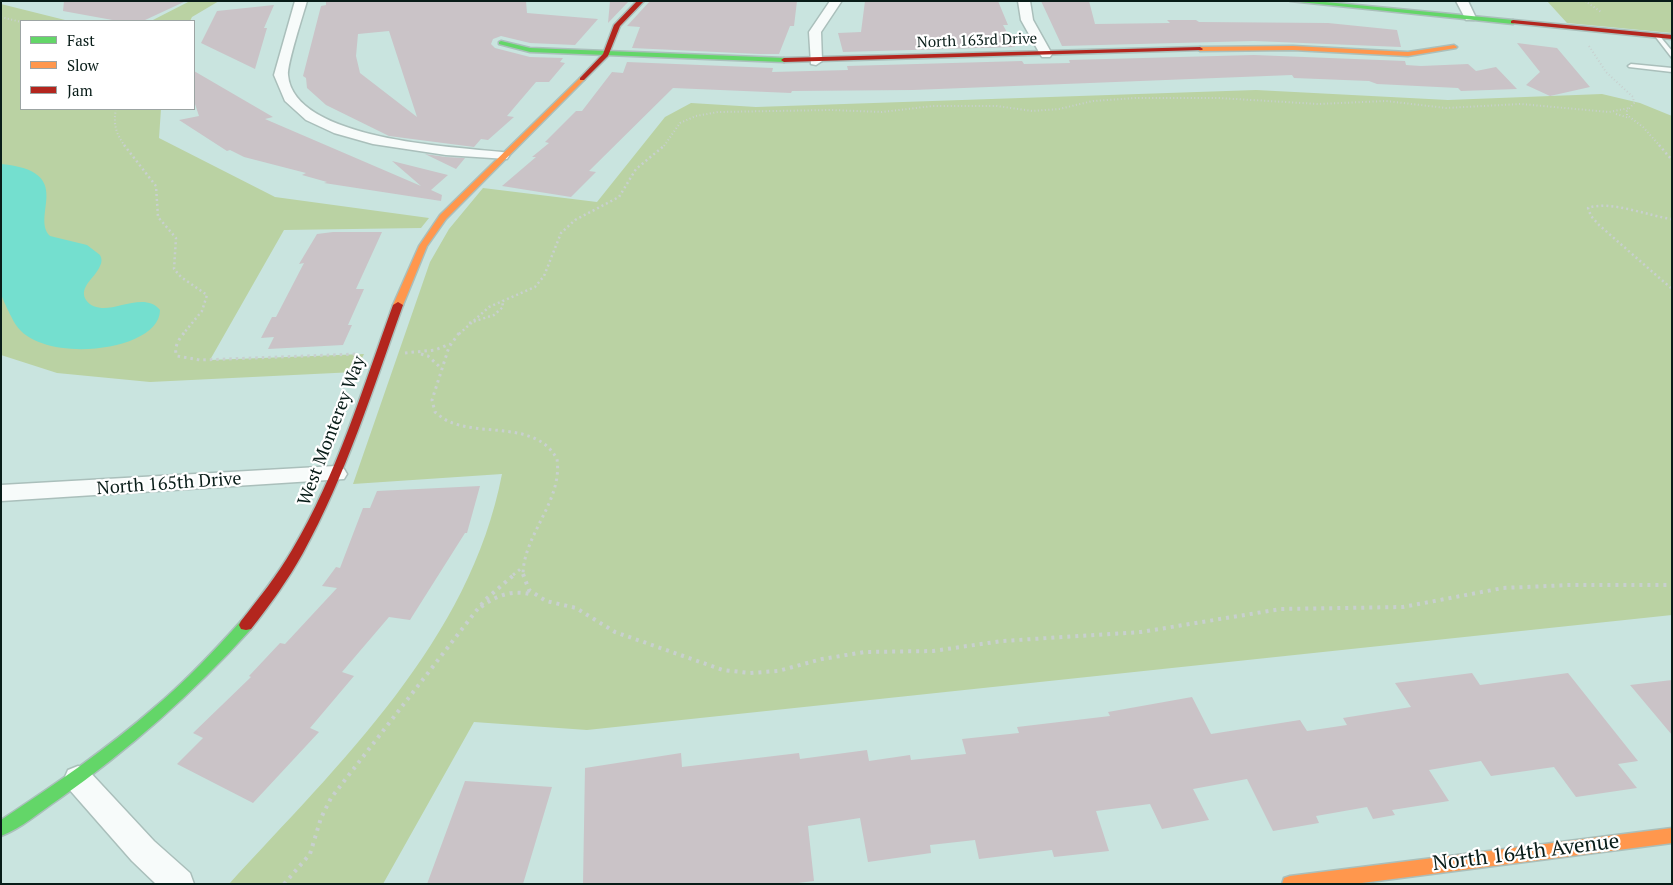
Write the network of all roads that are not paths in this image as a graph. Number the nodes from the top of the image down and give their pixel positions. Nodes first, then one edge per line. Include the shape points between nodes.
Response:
1 (301, 1) edge
2 (641, 1) edge
3 (1024, 1) edge
4 (1293, 1) edge
5 (1462, 1) edge
6 (835, 2) edge
7 (1470, 18) junction
8 (1658, 36) junction
9 (1672, 37) edge
10 (500, 43) dead end
11 (1454, 47) dead end
12 (1046, 54) junction
13 (606, 55) junction
14 (1672, 56) edge
15 (816, 61) junction
16 (1631, 66) dead end
17 (1672, 70) edge
18 (502, 156) junction
19 (336, 474) junction
20 (1, 493) edge
21 (78, 779) junction
22 (1, 829) edge
23 (1672, 835) edge
24 (179, 884) edge
25 (1290, 884) edge

1 - 18 street via 281,74 286,94 299,109 327,125 359,136
2 - 13 street, West Monterey Way via 616,24
3 - 12 street via 1027,20
4 - 7 street
5 - 7 street
6 - 15 street via 814,32
7 - 8 street
8 - 9 street
8 - 14 lane
10 - 13 street, North 163rd Drive via 530,50
11 - 12 street, North 163rd Drive via 1435,53 1400,56 1254,48
12 - 15 street, North 163rd Drive
13 - 15 street, North 163rd Drive
13 - 18 street, West Monterey Way
16 - 17 lane
18 - 19 street, West Monterey Way via 454,204 423,246
19 - 20 street, North 165th Drive
19 - 21 street, West Monterey Way via 311,532 274,592 248,624 182,693
21 - 22 street, West Monterey Way
21 - 24 street via 143,851
23 - 25 street, North 164th Avenue

